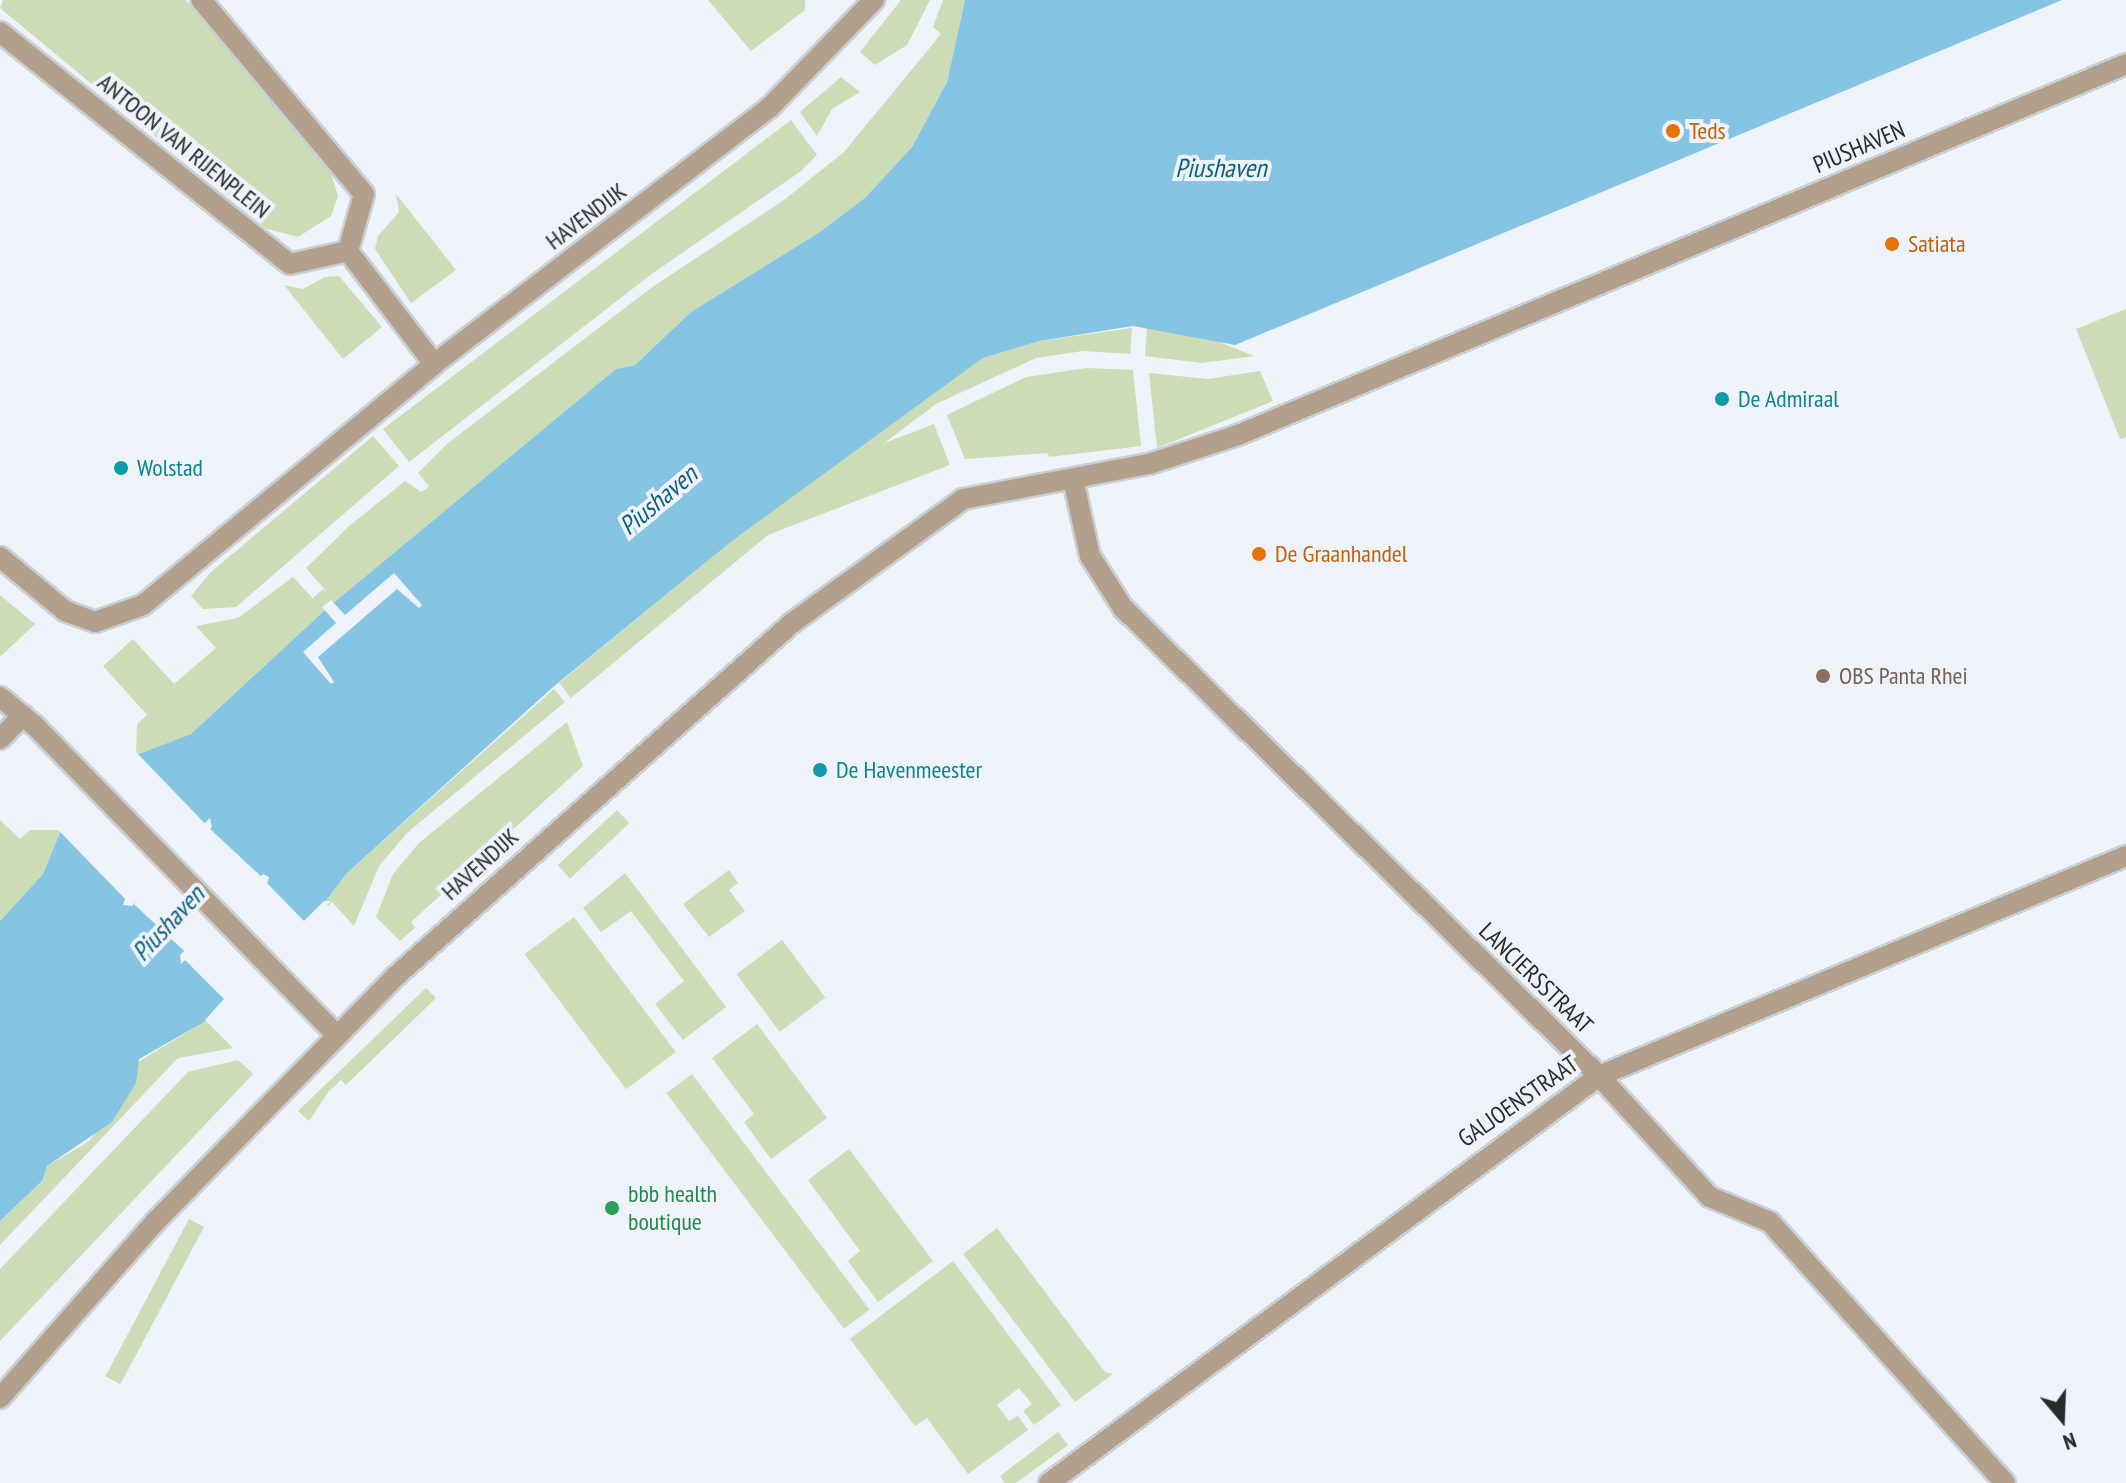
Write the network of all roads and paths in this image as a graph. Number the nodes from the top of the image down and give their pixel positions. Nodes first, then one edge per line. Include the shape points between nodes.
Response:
1 (201, 0) edge
2 (868, 3) edge
3 (0, 32) edge
4 (2126, 64) edge
5 (348, 251) junction
6 (434, 364) junction
7 (1073, 479) junction
8 (0, 557) edge
9 (0, 697) edge
10 (23, 715) junction
11 (0, 739) edge
12 (2126, 856) edge
13 (336, 1034) junction
14 (1599, 1076) junction
15 (0, 1398) edge
16 (1049, 1483) edge
17 (2005, 1483) edge

1 - 5 street via 364,194
2 - 6 street, HAVENDIJK via 769,108
3 - 5 street, ANTOON VAN RIJENPLEIN via 290,264
4 - 7 street, PIUSHAVEN via 1238,435 1149,464
5 - 6 street
6 - 8 street, HAVENDIJK via 143,605 95,622 65,611
7 - 13 street, HAVENDIJK via 963,499 792,623 532,851
7 - 14 street, LANCIERSSTRAAT via 1090,556 1123,608
9 - 10 street
10 - 11 street
10 - 13 street
12 - 14 street, GALJOENSTRAAT
13 - 15 street, HAVENDIJK via 156,1221
14 - 16 street, GALJOENSTRAAT
14 - 17 street, LANCIERSSTRAAT via 1710,1197 1770,1222

